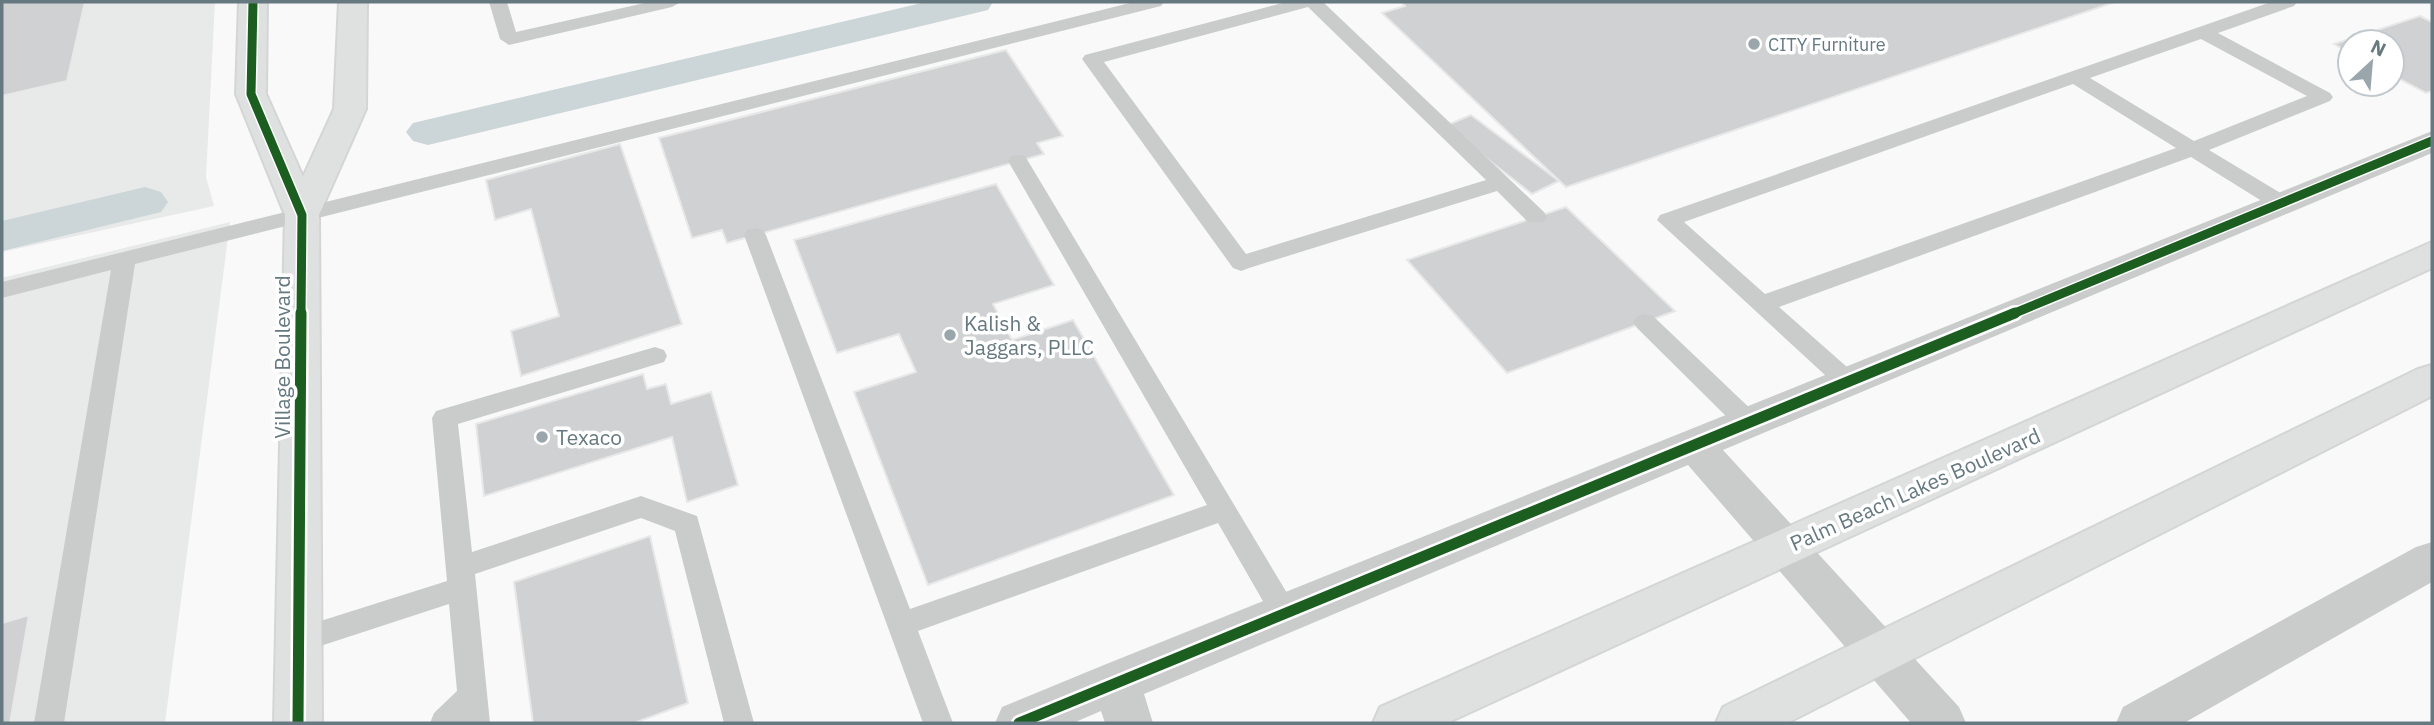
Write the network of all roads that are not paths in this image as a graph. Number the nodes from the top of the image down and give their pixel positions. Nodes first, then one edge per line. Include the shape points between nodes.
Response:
1 (253, 2) edge
2 (353, 2) edge
3 (498, 2) edge
4 (673, 2) edge
5 (1155, 2) edge
6 (1306, 2) edge
7 (1312, 2) edge
8 (2288, 2) edge
9 (2202, 32) junction
10 (2075, 77) junction
11 (2432, 141) edge
12 (2193, 149) junction
13 (1018, 162) dead end
14 (1500, 183) junction
15 (2281, 203) junction
16 (302, 215) junction
17 (1536, 217) dead end
18 (755, 235) dead end
19 (2432, 254) edge
20 (124, 260) junction
21 (2, 290) edge
22 (1762, 304) junction
23 (1645, 322) dead end
24 (655, 356) dead end
25 (2432, 379) edge
26 (1847, 381) junction
27 (1748, 422) junction
28 (1694, 445) junction
29 (1224, 510) junction
30 (1786, 548) junction
31 (2432, 560) edge
32 (461, 578) junction
33 (1285, 613) junction
34 (900, 625) junction
35 (299, 640) junction
36 (1880, 653) junction
37 (1123, 703) edge
38 (473, 709) edge
39 (49, 723) edge
40 (298, 723) edge
41 (445, 723) edge
42 (739, 723) edge
43 (937, 723) edge
44 (1019, 723) edge
45 (1396, 723) edge
46 (1740, 723) edge
47 (1942, 723) edge
48 (2140, 723) edge

1 - 16 main road, Village Boulevard via 251,94
2 - 16 main road, Village Boulevard via 350,108
3 - 4 lane via 509,39
5 - 16 lane via 687,125
6 - 14 lane via 1091,59 1241,263
7 - 14 lane
8 - 9 lane
9 - 10 lane
9 - 12 lane via 2323,97
10 - 12 lane
10 - 22 lane via 1668,220
11 - 15 street
12 - 15 lane
12 - 22 lane
13 - 29 lane
14 - 17 lane
15 - 26 street
16 - 20 lane
16 - 35 main road, Village Boulevard
18 - 34 lane
19 - 30 main road, Palm Beach Lakes Boulevard
20 - 21 lane
20 - 39 lane
22 - 26 lane
23 - 27 lane
24 - 32 lane via 445,418
25 - 36 main road
26 - 27 street
27 - 28 street
28 - 30 street
28 - 33 street
29 - 33 lane
29 - 34 lane
30 - 36 street
30 - 45 main road, Palm Beach Lakes Boulevard
31 - 48 street
32 - 35 lane
32 - 38 lane
32 - 42 lane via 640,507 687,524
33 - 37 street
34 - 43 lane
35 - 40 main road, Village Boulevard
36 - 46 main road
36 - 47 street
37 - 44 street
38 - 41 lane

